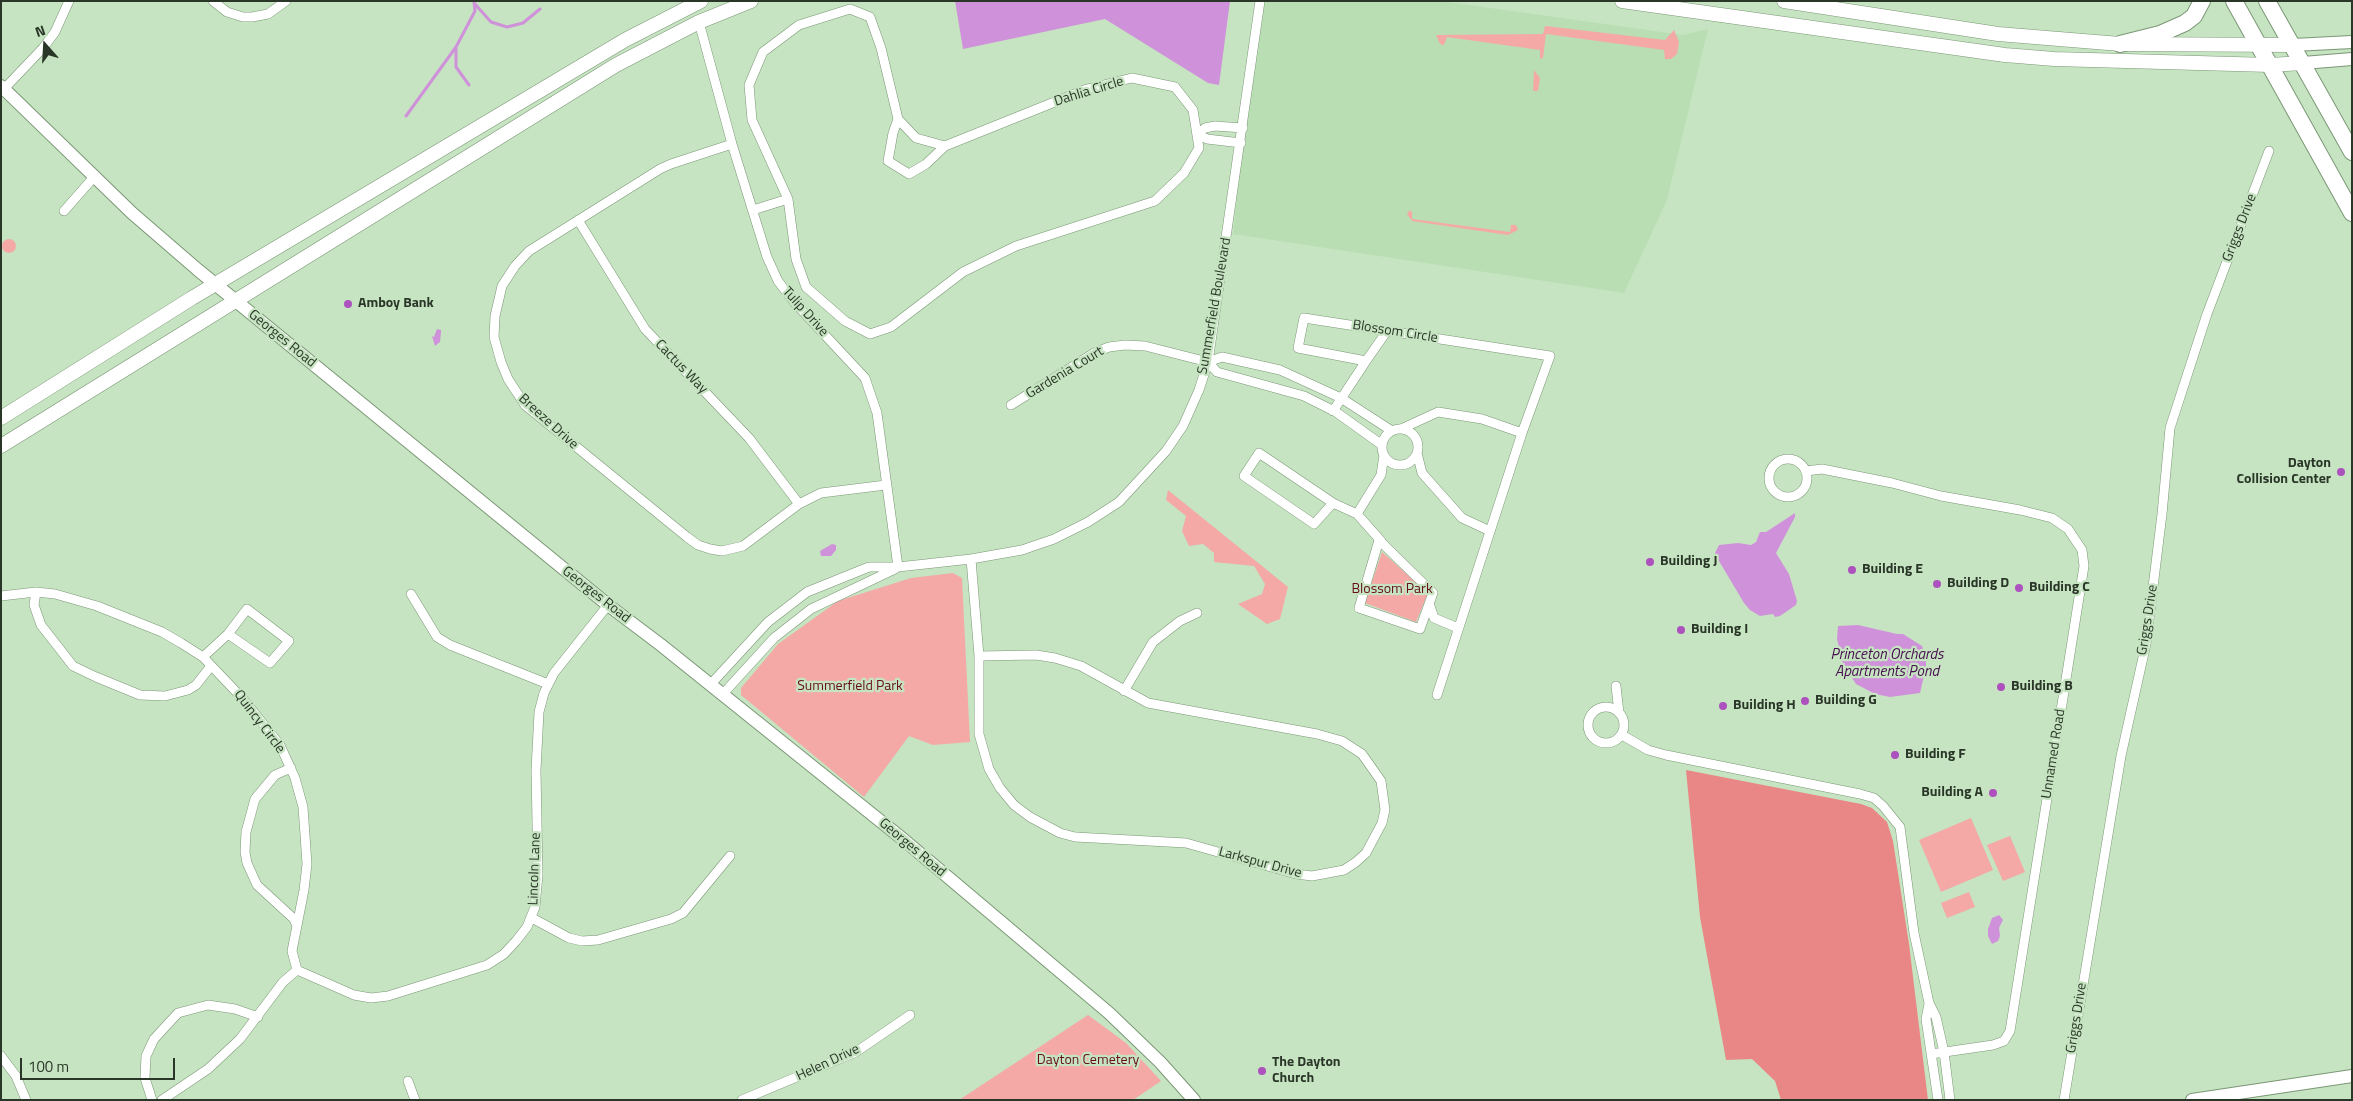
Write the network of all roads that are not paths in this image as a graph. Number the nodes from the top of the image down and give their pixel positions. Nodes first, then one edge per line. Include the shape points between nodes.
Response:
1 (69, 1) edge
2 (213, 1) edge
3 (286, 1) edge
4 (751, 1) edge
5 (1260, 1) edge
6 (1622, 1) edge
7 (1784, 1) edge
8 (2202, 1) edge
9 (2234, 1) edge
10 (2267, 1) edge
11 (699, 2) edge
12 (699, 22) junction
13 (2352, 42) edge
14 (2120, 44) junction
15 (2293, 45) junction
16 (2260, 46) junction
17 (2352, 59) edge
18 (2303, 63) junction
19 (2270, 65) junction
20 (3, 88) edge
21 (898, 119) junction
22 (1243, 128) junction
23 (1196, 134) junction
24 (1241, 143) junction
25 (732, 144) junction
26 (945, 146) junction
27 (2269, 151) dead end
28 (2352, 152) edge
29 (94, 177) junction
30 (788, 199) junction
31 (753, 210) junction
32 (64, 211) dead end
33 (2352, 213) edge
34 (578, 220) junction
35 (216, 284) junction
36 (237, 302) junction
37 (1387, 331) junction
38 (1366, 360) junction
39 (1208, 362) junction
40 (1341, 398) junction
41 (1011, 405) dead end
42 (1332, 410) junction
43 (1, 418) edge
44 (1421, 420) junction
45 (1397, 430) junction
46 (1522, 433) junction
47 (1416, 438) junction
48 (1382, 445) junction
49 (1, 446) edge
50 (1417, 453) junction
51 (1384, 455) junction
52 (1401, 465) junction
53 (1806, 471) junction
54 (1422, 473) junction
55 (1381, 475) junction
56 (886, 485) junction
57 (1334, 503) junction
58 (799, 504) junction
59 (1357, 514) junction
60 (1490, 531) junction
61 (1380, 542) junction
62 (971, 559) junction
63 (898, 567) junction
64 (36, 592) junction
65 (411, 594) dead end
66 (1, 596) edge
67 (608, 605) junction
68 (1430, 606) junction
69 (1197, 613) dead end
70 (1458, 628) junction
71 (228, 634) junction
72 (979, 656) junction
73 (203, 657) junction
74 (211, 666) junction
75 (548, 684) junction
76 (710, 685) junction
77 (1616, 686) dead end
78 (1124, 691) junction
79 (722, 695) junction
80 (1436, 695) dead end
81 (1619, 713) junction
82 (1622, 735) junction
83 (291, 768) junction
84 (730, 856) dead end
85 (532, 918) junction
86 (297, 927) junction
87 (297, 970) junction
88 (1929, 1003) junction
89 (910, 1015) dead end
90 (258, 1017) junction
91 (1944, 1052) junction
92 (1931, 1054) junction
93 (1, 1056) edge
94 (2352, 1076) edge
95 (408, 1081) dead end
96 (26, 1100) edge
97 (152, 1100) edge
98 (162, 1100) edge
99 (415, 1100) edge
100 (742, 1100) edge
101 (1194, 1100) edge
102 (1938, 1100) edge
103 (1950, 1100) edge
104 (2064, 1100) edge
105 (2192, 1100) edge

1 - 20 street via 56,32
2 - 3 street via 227,12 252,17 268,14
4 - 12 main road
5 - 22 street, Summerfield Boulevard
6 - 19 main road via 2005,55
7 - 14 main road via 1998,34
8 - 14 highway via 2194,16 2184,23 2160,34
9 - 16 highway
10 - 15 highway
11 - 35 main road via 625,40
12 - 25 street, Tulip Drive
12 - 36 main road via 616,65
13 - 15 street
14 - 16 main road
15 - 16 main road
15 - 18 highway
16 - 19 highway
17 - 18 street
18 - 19 main road
18 - 28 highway
19 - 33 highway
20 - 29 street, Georges Road
21 - 26 street, Dahlia Circle via 916,138
21 - 26 street via 888,161 909,174 926,164
21 - 30 street, Dahlia Circle via 870,17 850,9 799,25 764,52 749,86 752,120
22 - 23 street via 1216,126
22 - 24 street, Summerfield Boulevard
23 - 24 street via 1207,139
23 - 26 street, Dahlia Circle via 1193,110 1175,87 1132,78 1087,89
23 - 30 street, Dahlia Circle via 1199,148 1184,173 1155,200 1016,246 963,272 891,327 870,334 845,321 806,287 796,259
24 - 39 street, Summerfield Boulevard
25 - 31 street, Tulip Drive
25 - 34 street, Breeze Drive via 671,164
27 - 104 street, Griggs Drive via 2207,314 2170,428 2146,644 2121,756
29 - 32 street
29 - 35 street, Georges Road
30 - 31 street
31 - 56 street, Tulip Drive via 767,257 778,280 795,303 865,378 877,413
34 - 58 street, Cactus Way via 645,329 749,438
34 - 58 street, Breeze Drive via 529,250 502,286 494,336 500,362 515,393 525,405 698,545 722,550 743,546
35 - 36 street, Georges Road
35 - 43 main road
36 - 49 main road
36 - 67 street, Georges Road
37 - 38 street
37 - 38 street, Blossom Circle via 1304,318 1298,348
37 - 46 street, Blossom Circle via 1550,356
38 - 40 street
39 - 40 street via 1222,357 1280,370
39 - 41 street, Gardenia Court via 1144,346 1109,347
39 - 42 street via 1217,372 1304,396
39 - 62 street, Summerfield Boulevard via 1191,408 1166,452 1119,502 1054,539 1022,550
40 - 42 street
40 - 45 street
42 - 48 street
44 - 45 street
44 - 46 street via 1438,412 1482,418
44 - 47 street
45 - 47 street via 1408,431
45 - 48 street via 1384,439
46 - 60 street, Blossom Circle
47 - 50 street
48 - 51 street
50 - 52 street via 1413,460
50 - 54 street
51 - 52 street via 1390,462
51 - 55 street
52 - 54 street
52 - 55 street
53 - 53 street via 1798,461 1786,458 1774,464 1769,482 1781,496 1793,496 1799,494 1806,484
53 - 91 street, Unnamed Road via 1822,469 2052,518 2068,529 2082,550 2084,566 2010,1032 2004,1041 1993,1045
54 - 60 street via 1462,518
55 - 59 street
56 - 58 street, Breeze Drive via 822,493
56 - 63 street, Tulip Drive
57 - 57 street via 1258,454 1244,476 1314,524
57 - 59 street
59 - 61 street
60 - 70 street, Blossom Circle
61 - 68 street via 1433,593
61 - 68 street via 1359,608 1420,629
62 - 63 street, Summerfield Boulevard
62 - 72 street, Larkspur Drive
63 - 76 street, Summerfield Boulevard via 869,567 806,592 768,622
63 - 79 street, Summerfield Boulevard via 811,609 774,638
64 - 66 street, Quincy Circle
64 - 73 street, Quincy Circle via 96,606 162,632
64 - 74 street via 34,605 41,625 73,666 96,677 140,695 165,696 196,685
65 - 75 street via 438,637 450,645
67 - 75 street, Lincoln Lane
67 - 76 street, Georges Road
68 - 70 street via 1434,618
69 - 78 street via 1180,621 1154,642
70 - 80 street, Blossom Circle
71 - 71 street via 270,663 289,641 247,609
71 - 73 street
72 - 78 street, Larkspur Drive via 1055,658 1081,666
72 - 78 street, Larkspur Drive via 979,734 989,769 1014,805 1044,826 1075,837 1186,843 1312,876 1344,870 1366,853 1376,838 1385,810 1381,781 1354,748 1317,734 1148,704
73 - 74 street, Quincy Circle
74 - 83 street, Quincy Circle via 264,724 280,745
75 - 85 street, Lincoln Lane via 539,712 536,770 538,875
76 - 79 street, Georges Road
77 - 81 street
79 - 101 street, Georges Road via 904,840 1109,1013
81 - 82 street via 1624,725
81 - 82 street via 1605,707 1596,710 1590,716 1588,730 1600,743 1612,743
82 - 88 street via 1648,750 1666,755 1860,794 1874,798 1884,806 1900,827 1914,933
83 - 86 street, Quincy Circle via 302,807 306,856
83 - 86 street via 274,775 255,799 246,832 245,852 257,885 294,919
84 - 85 street via 683,913 671,918 598,940 582,941 569,938
85 - 87 street, Lincoln Lane via 504,954 488,965 388,996 354,995
86 - 87 street, Quincy Circle via 292,952
87 - 90 street via 283,982
88 - 91 street via 1936,1017
88 - 92 street via 1926,1019
89 - 100 street, Helen Drive via 856,1052
90 - 97 street via 219,1006 178,1014 154,1039 146,1056 145,1078
90 - 98 street via 208,1069
91 - 92 street, Unnamed Road
91 - 103 street
92 - 102 street
93 - 96 street via 16,1076
94 - 105 street
95 - 99 street

